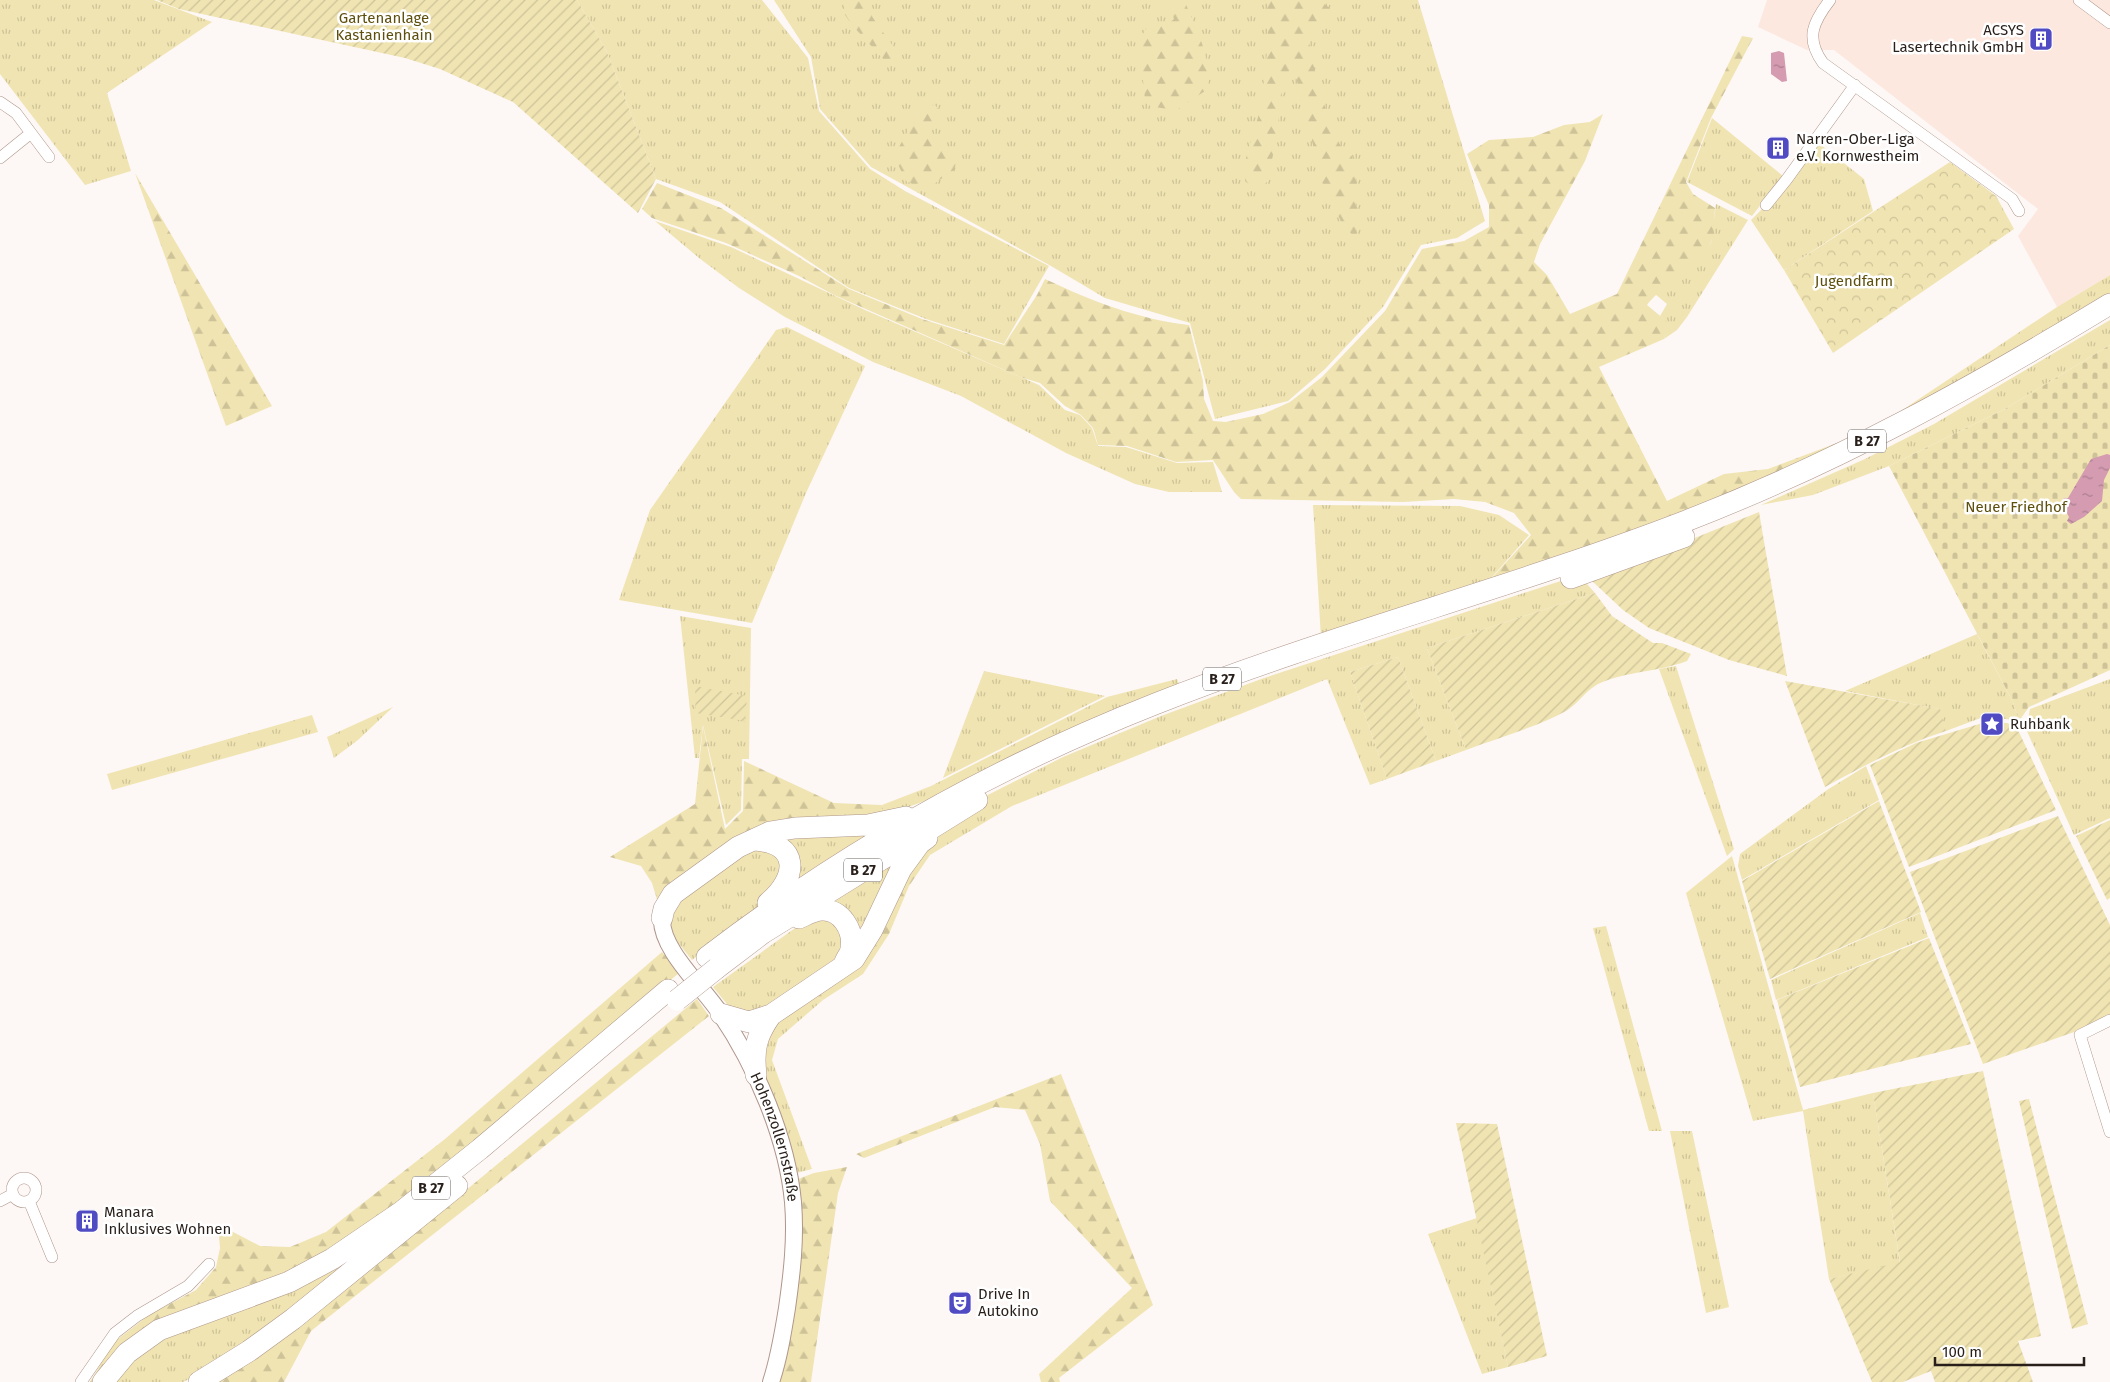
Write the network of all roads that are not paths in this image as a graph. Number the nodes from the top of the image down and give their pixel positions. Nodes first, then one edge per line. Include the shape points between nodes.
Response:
1 (1830, 0) edge
2 (2079, 0) edge
3 (2110, 23) edge
4 (1854, 85) junction
5 (0, 102) edge
6 (31, 133) junction
7 (49, 157) dead end
8 (0, 158) edge
9 (1766, 205) dead end
10 (2019, 211) dead end
11 (2110, 304) edge
12 (2110, 320) edge
13 (1614, 556) junction
14 (1535, 583) junction
15 (962, 808) junction
16 (924, 812) junction
17 (754, 840) junction
18 (662, 918) joint
19 (759, 927) junction
20 (841, 970) junction
21 (672, 995) junction
22 (721, 1014) junction
23 (771, 1016) junction
24 (2110, 1020) edge
25 (756, 1076) junction
26 (2110, 1132) edge
27 (13, 1194) junction
28 (0, 1201) edge
29 (29, 1201) junction
30 (52, 1258) dead end
31 (209, 1264) dead end
32 (203, 1380) edge
33 (81, 1382) edge
34 (103, 1382) edge
35 (771, 1382) edge

1 - 4 street via 1814,24 1814,44 1823,63
2 - 3 street
4 - 9 street
4 - 10 street via 2012,199
5 - 6 street via 16,113
6 - 7 street
6 - 8 street
11 - 13 highway, B 27 via 1924,412 1778,483 1688,520
12 - 13 highway, B 27 via 1934,424 1865,459 1782,497
13 - 14 highway, B 27
14 - 15 highway, B 27 via 1161,716 1063,757
14 - 16 highway, B 27 via 1272,660 1154,704 1062,742
15 - 19 highway, B 27
15 - 20 highway, B 27 via 920,843 901,869 872,930 854,959
16 - 17 highway, B 27 via 868,825 770,832
16 - 19 highway, B 27 via 823,875
17 - 18 highway, B 27 via 738,847 674,894 664,908
17 - 19 highway, B 27 via 777,844 786,852 790,864 783,888 761,908
18 - 22 main road, Hohenzollernstraße via 667,944
19 - 20 highway, B 27 via 779,929 814,911 832,912 848,926 852,939 851,950
19 - 21 highway, B 27
20 - 23 highway, B 27
21 - 32 highway, B 27 via 488,1161 249,1351
21 - 34 highway, B 27 via 401,1212 332,1259 289,1282 159,1330 127,1353
22 - 23 highway, B 27 via 749,1022
22 - 25 main road, Hohenzollernstraße
23 - 25 highway, B 27 via 757,1042 754,1055
24 - 26 street via 2080,1035
25 - 35 main road, Hohenzollernstraße via 781,1146 793,1203 792,1274 783,1336
27 - 28 street
27 - 29 street via 20,1200
27 - 29 street via 16,1181 28,1178 36,1190
29 - 30 street
31 - 33 street via 188,1286 137,1316 116,1333

